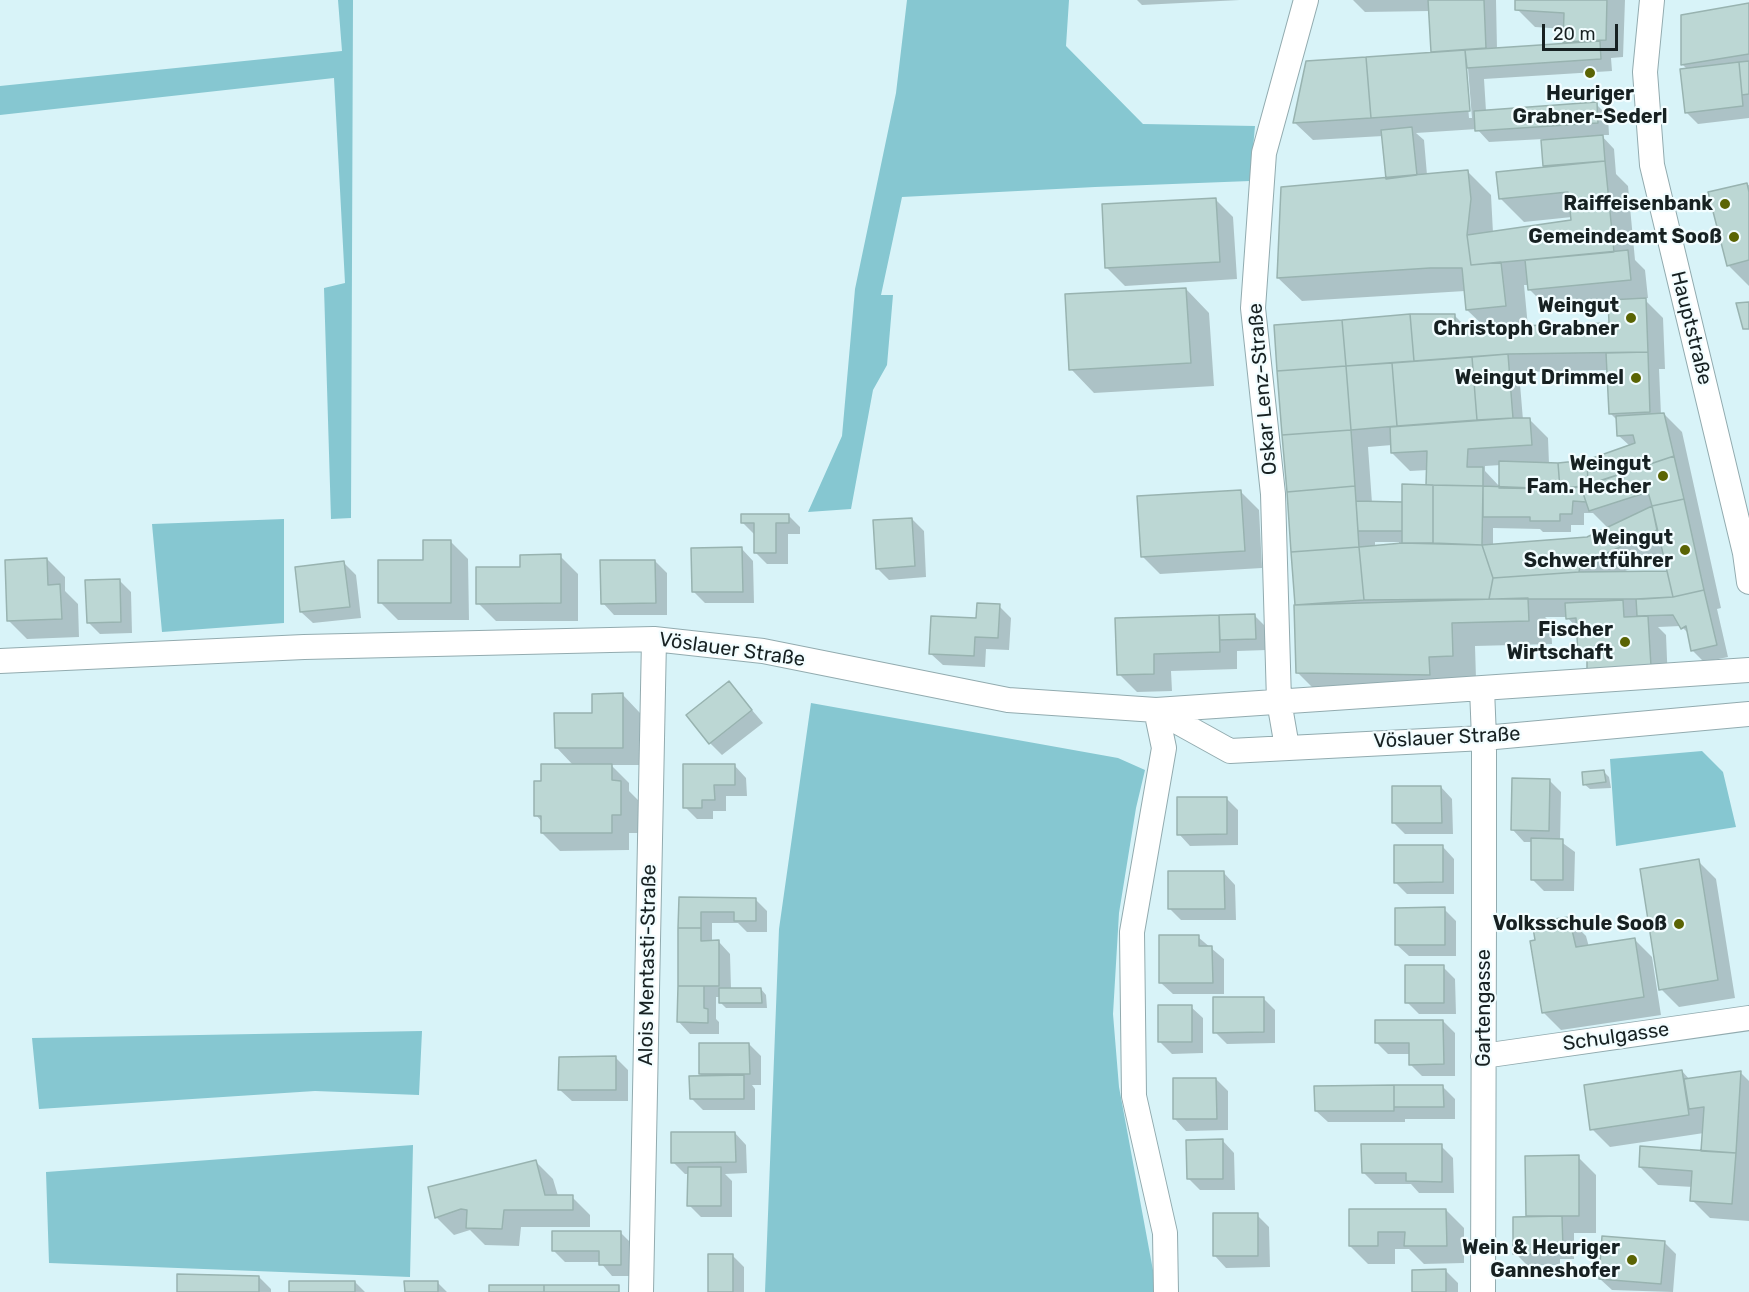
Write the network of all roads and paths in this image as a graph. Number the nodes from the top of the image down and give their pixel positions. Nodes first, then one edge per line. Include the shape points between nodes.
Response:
1 (1305, 0) edge
2 (1652, 0) edge
3 (1749, 582) edge
4 (654, 639) junction
5 (0, 661) edge
6 (1749, 669) edge
7 (1482, 689) junction
8 (1279, 701) junction
9 (1156, 710) junction
10 (1749, 714) edge
11 (1484, 738) junction
12 (1287, 747) junction
13 (1749, 1018) edge
14 (1483, 1056) junction
15 (641, 1292) edge
16 (1166, 1292) edge
17 (1483, 1292) edge

1 - 8 street, Oskar Lenz-Straße via 1264,153 1253,308 1273,494
2 - 3 street, Hauptstraße via 1645,72 1652,165
4 - 5 street, Vöslauer Straße via 304,647
4 - 9 street, Vöslauer Straße via 763,651 1008,700
4 - 15 street, Alois Mentasti-Straße
6 - 7 street, Vöslauer Straße
7 - 8 street, Vöslauer Straße
7 - 11 street, Gartengasse
8 - 9 street, Vöslauer Straße
8 - 12 street, Oskar Lenz-Straße
9 - 12 street, Vöslauer Straße via 1230,752
9 - 16 street via 1164,748 1132,932 1134,1096 1165,1233
10 - 11 street, Vöslauer Straße
11 - 12 street, Vöslauer Straße
11 - 14 street, Gartengasse
13 - 14 street, Schulgasse
14 - 17 street, Gartengasse

